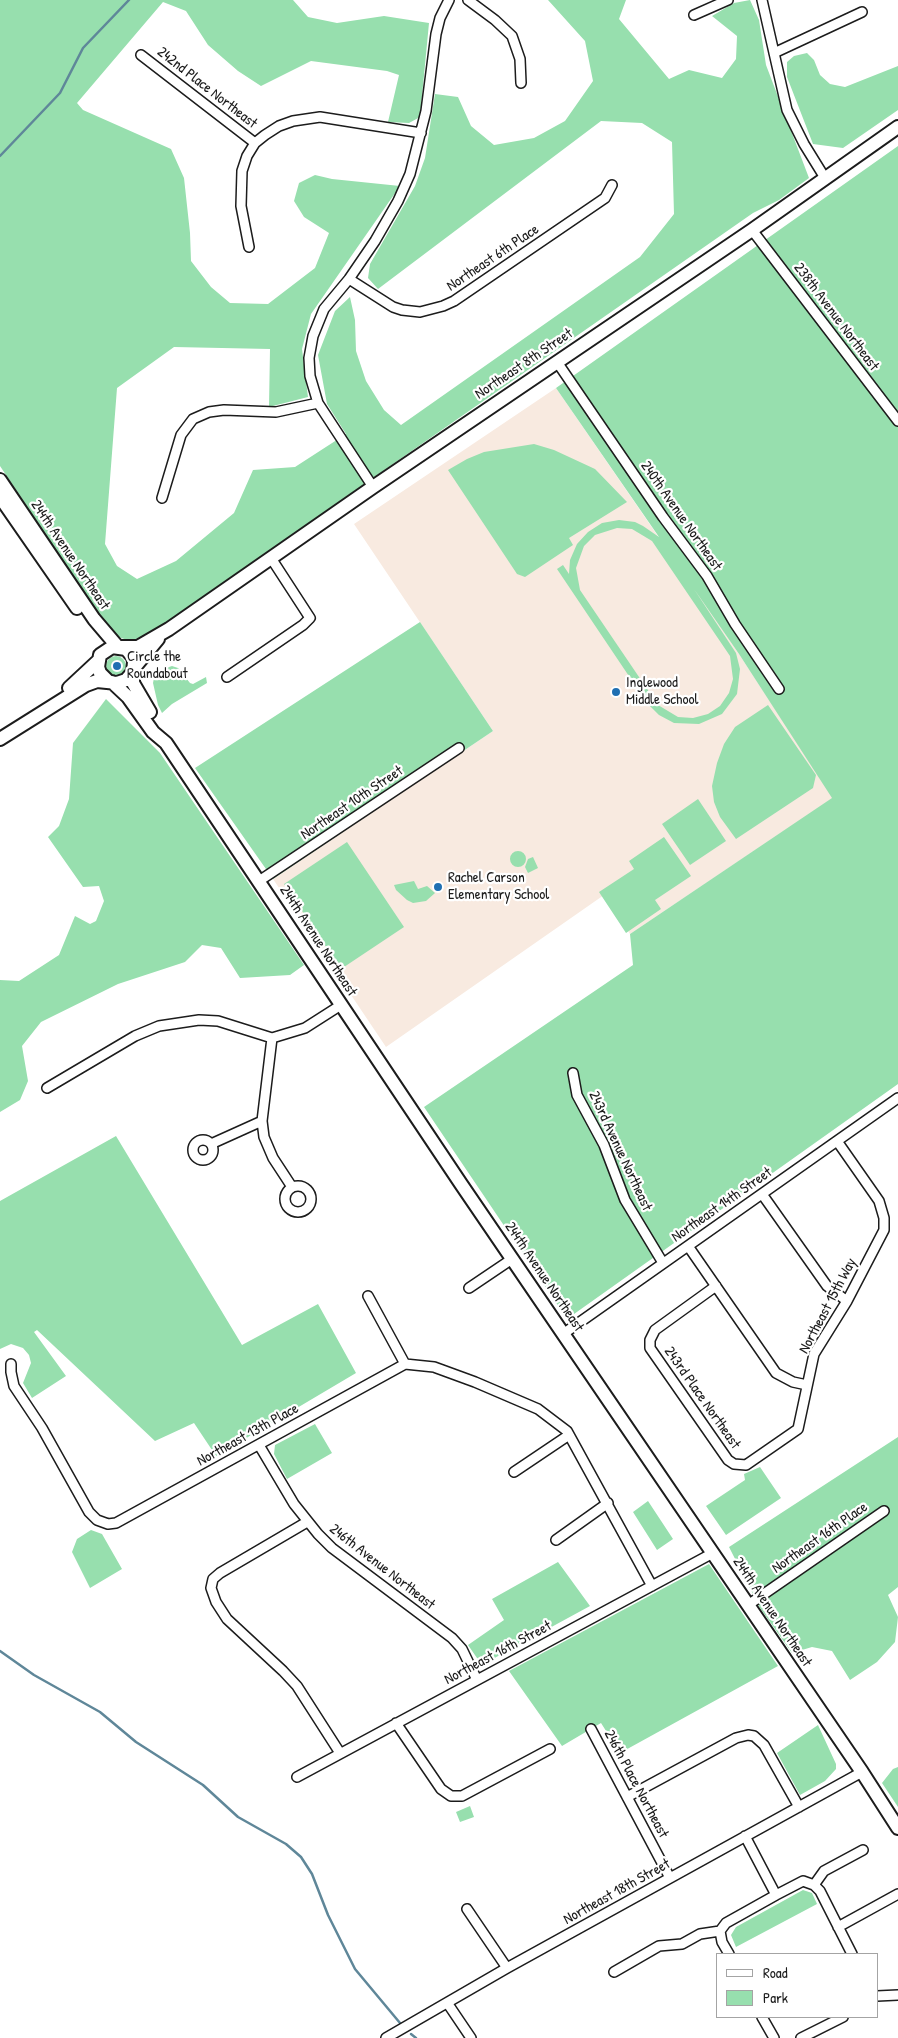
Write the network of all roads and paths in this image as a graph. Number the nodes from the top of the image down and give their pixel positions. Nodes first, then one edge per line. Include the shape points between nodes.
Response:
1 (449, 0) edge
2 (468, 0) edge
3 (728, 0) edge
4 (762, 0) edge
5 (862, 12) dead end
6 (694, 15) dead end
7 (774, 53) junction
8 (141, 55) dead end
9 (521, 83) dead end
10 (898, 127) edge
11 (421, 134) junction
12 (255, 143) junction
13 (824, 178) junction
14 (612, 185) dead end
15 (752, 230) junction
16 (249, 247) dead end
17 (349, 279) junction
18 (557, 362) junction
19 (318, 403) junction
20 (898, 421) edge
21 (0, 480) edge
22 (373, 487) junction
23 (0, 497) edge
24 (162, 498) dead end
25 (271, 558) junction
26 (169, 629) junction
27 (119, 647) junction
28 (99, 658) junction
29 (133, 670) junction
30 (227, 677) dead end
31 (110, 682) junction
32 (779, 689) dead end
33 (46, 710) junction
34 (0, 739) edge
35 (166, 743) junction
36 (459, 748) dead end
37 (260, 881) junction
38 (341, 1005) junction
39 (272, 1038) junction
40 (573, 1073) dead end
41 (47, 1088) dead end
42 (898, 1098) edge
43 (262, 1121) junction
44 (837, 1141) junction
45 (211, 1144) dead end
46 (292, 1187) dead end
47 (762, 1194) junction
48 (688, 1246) junction
49 (512, 1259) junction
50 (663, 1264) junction
51 (716, 1286) junction
52 (469, 1288) dead end
53 (368, 1296) dead end
54 (847, 1301) junction
55 (563, 1334) junction
56 (11, 1364) dead end
57 (405, 1364) junction
58 (807, 1385) junction
59 (569, 1435) junction
60 (259, 1445) junction
61 (740, 1466) joint
62 (514, 1472) dead end
63 (608, 1504) junction
64 (884, 1511) dead end
65 (307, 1522) junction
66 (556, 1540) dead end
67 (713, 1553) junction
68 (652, 1586) junction
69 (748, 1605) junction
70 (477, 1680) junction
71 (396, 1723) junction
72 (592, 1729) dead end
73 (550, 1749) dead end
74 (340, 1753) junction
75 (862, 1772) junction
76 (297, 1776) dead end
77 (627, 1797) junction
78 (799, 1807) junction
79 (898, 1828) edge
80 (745, 1836) junction
81 (863, 1850) dead end
82 (670, 1878) junction
83 (814, 1885) junction
84 (898, 1894) edge
85 (776, 1895) junction
86 (467, 1909) dead end
87 (838, 1927) junction
88 (720, 1931) junction
89 (728, 1953) edge
90 (851, 1953) edge
91 (507, 1968) junction
92 (614, 1972) dead end
93 (898, 1995) edge
94 (878, 1996) edge
95 (448, 2004) junction
96 (763, 2018) edge
97 (840, 2018) edge
98 (386, 2038) edge
99 (471, 2038) edge
100 (774, 2038) edge
101 (802, 2038) edge

1 - 11 street via 440,18 432,51
2 - 9 street via 512,36 520,59
3 - 6 street
4 - 7 street
5 - 7 street
7 - 13 street via 787,110
8 - 12 street, 242nd Place Northeast
10 - 13 street, Northeast 8th Street
11 - 12 street via 320,117 279,126
11 - 17 street via 410,174 398,201
12 - 16 street via 247,156 240,188
13 - 15 street, Northeast 8th Street
14 - 17 street, Northeast 6th Place via 605,198 443,306 420,312 402,310
15 - 18 street, Northeast 8th Street
15 - 20 street, 238th Avenue Northeast
17 - 19 street via 324,309 313,336 309,358
18 - 22 street, Northeast 8th Street
18 - 32 street, 240th Avenue Northeast via 707,576
19 - 22 street
19 - 24 street via 276,412 224,410 201,414 181,435
21 - 27 street, 244th Avenue Northeast via 94,619
22 - 25 street, Northeast 8th Street
23 - 28 street, 244th Avenue Northeast via 96,634 100,642
25 - 26 street, Northeast 8th Street
25 - 30 street via 310,618
26 - 27 street, Northeast 8th Street via 138,646
26 - 29 street, Northeast 8th Street
27 - 28 street via 108,648
27 - 29 street via 133,657
28 - 31 street via 100,673
28 - 33 street
29 - 31 street via 126,680
29 - 35 street, 244th Avenue Northeast via 133,683
31 - 33 street via 97,681 86,685
31 - 35 street, 244th Avenue Northeast via 128,697 153,732
33 - 34 street
35 - 37 street, 244th Avenue Northeast
36 - 37 street, Northeast 10th Street
37 - 38 street, 244th Avenue Northeast
38 - 39 street via 305,1028
38 - 49 street, 244th Avenue Northeast
39 - 41 street via 218,1021 199,1020 159,1026 135,1036
39 - 43 street
40 - 50 street, 243rd Avenue Northeast via 577,1094 604,1145 625,1200
42 - 44 street, Northeast 14th Street
43 - 45 street
43 - 46 street via 264,1137 273,1158
44 - 47 street, Northeast 14th Street
44 - 54 street, Northeast 15th Way via 879,1201 884,1218 884,1230
47 - 48 street, Northeast 14th Street
47 - 54 street via 827,1286
48 - 50 street, Northeast 14th Street
48 - 51 street
49 - 52 street
49 - 55 street, 244th Avenue Northeast
50 - 55 street, Northeast 14th Street
51 - 58 street via 776,1373
51 - 61 street, 243rd Place Northeast via 655,1330 650,1348 728,1460
53 - 57 street
54 - 58 street, Northeast 15th Way via 814,1354
55 - 67 street, 244th Avenue Northeast
56 - 60 street, Northeast 13th Place via 14,1386 60,1458 89,1512 102,1523 116,1523
57 - 59 street via 434,1367 475,1382 538,1410
57 - 60 street, Northeast 13th Place
58 - 61 street, Northeast 15th Way via 798,1429 752,1462
59 - 62 street
59 - 63 street
60 - 65 street, 246th Avenue Northeast
63 - 66 street
63 - 68 street
64 - 69 street, Northeast 16th Place
65 - 70 street, 246th Avenue Northeast via 332,1548 452,1638 462,1649
65 - 74 street via 220,1572 213,1579 211,1588 227,1619 297,1686
67 - 68 street, Northeast 16th Street
67 - 69 street, 244th Avenue Northeast
68 - 70 street, Northeast 16th Street
69 - 75 street, 244th Avenue Northeast
70 - 71 street, Northeast 16th Street
71 - 73 street via 441,1789 451,1796 462,1796
71 - 74 street, Northeast 16th Street
72 - 77 street, 246th Place Northeast
74 - 76 street, Northeast 16th Street
75 - 78 street, Northeast 18th Street
75 - 79 street, 244th Avenue Northeast
77 - 78 street via 736,1738 748,1735 764,1745
77 - 82 street, 246th Place Northeast
78 - 80 street, Northeast 18th Street
80 - 82 street, Northeast 18th Street
80 - 85 street
81 - 83 street via 824,1871
82 - 91 street, Northeast 18th Street
83 - 85 street via 803,1882
83 - 87 street via 820,1890
84 - 87 street
85 - 88 street via 726,1923
86 - 91 street
87 - 90 street
88 - 89 street
88 - 92 street via 700,1934 682,1944 659,1946
91 - 95 street, Northeast 18th Street
93 - 94 street
95 - 98 street, Northeast 18th Street
95 - 99 street
96 - 100 street
97 - 101 street

